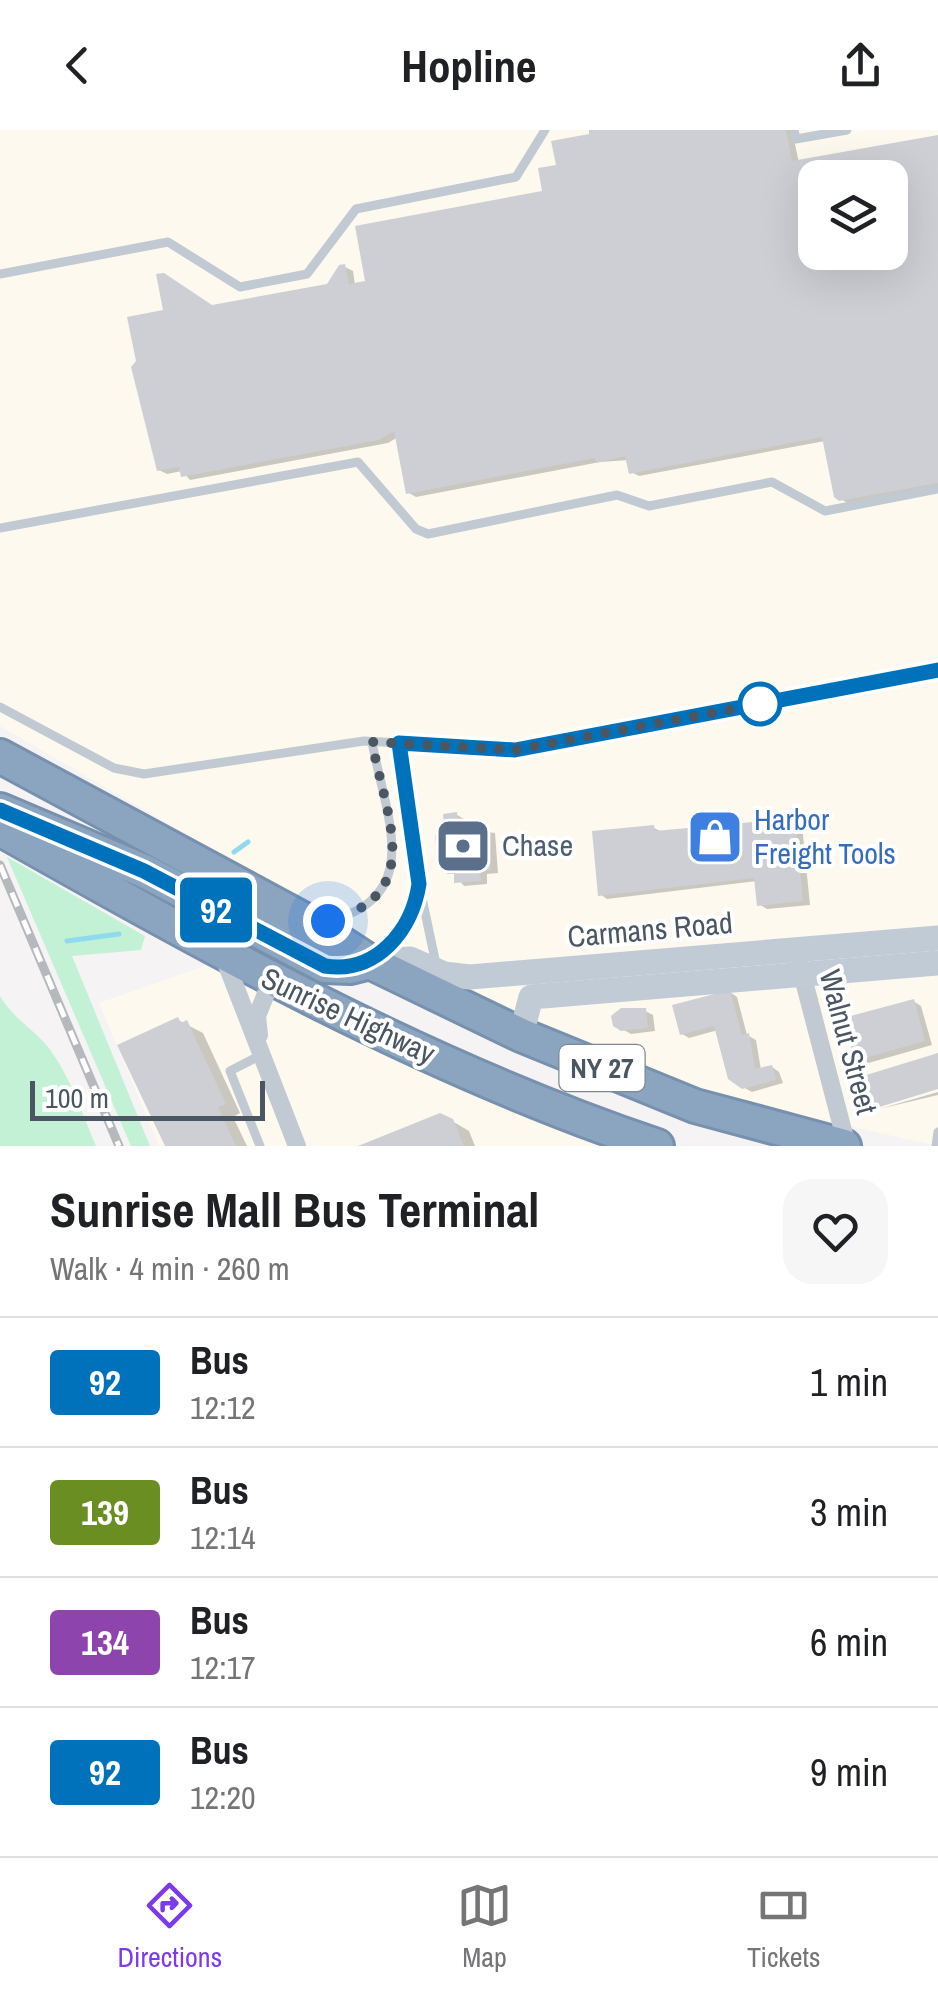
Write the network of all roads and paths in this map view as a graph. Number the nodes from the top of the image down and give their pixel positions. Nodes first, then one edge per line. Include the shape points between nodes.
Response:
1 (545, 130) edge
2 (794, 130) edge
3 (847, 130) edge
4 (0, 274) edge
5 (938, 489) edge
6 (0, 528) edge
7 (938, 670) edge
8 (0, 707) edge
9 (368, 741) junction
10 (399, 743) junction
11 (0, 756) edge
12 (0, 810) edge
13 (0, 829) edge
14 (419, 884) junction
15 (310, 923) junction
16 (938, 938) edge
17 (222, 955) junction
18 (370, 962) junction
19 (938, 963) edge
20 (799, 964) junction
21 (444, 974) junction
22 (271, 980) junction
23 (522, 1035) junction
24 (261, 1055) junction
25 (938, 1132) edge
26 (260, 1146) edge
27 (297, 1146) edge
28 (657, 1146) edge
29 (846, 1146) edge
30 (936, 1146) edge

1 - 4 lane via 516,177 356,208 307,274 240,287 168,242
2 - 3 lane via 796,140
5 - 6 lane via 825,510 772,482 650,506 617,495 428,534 416,530 358,462
7 - 10 lane via 515,750
8 - 9 lane via 114,768 144,774
9 - 10 lane
9 - 15 lane via 393,852 390,878 363,910
10 - 14 lane
11 - 15 highway, Sunrise Highway / NY 27
12 - 18 highway via 144,871 325,966
13 - 17 highway, Sunrise Highway / NY 27
14 - 18 lane via 406,927
14 - 21 lane via 434,962
15 - 18 highway, Sunrise Highway / NY 27
16 - 20 street, Carmans Road
17 - 22 highway, Sunrise Highway / NY 27
17 - 24 street
18 - 21 street, Carmans Road via 410,959
18 - 23 highway, Sunrise Highway / NY 27
19 - 20 street, Carmans Road
20 - 21 street, Carmans Road
20 - 23 street, Carmans Road via 531,998
20 - 29 street, Walnut Street
22 - 24 street via 257,1016
22 - 28 highway, Sunrise Highway / NY 27 via 478,1078
23 - 29 highway, Sunrise Highway / NY 27 via 695,1106
24 - 26 lane via 230,1071
24 - 27 street
25 - 30 lane

